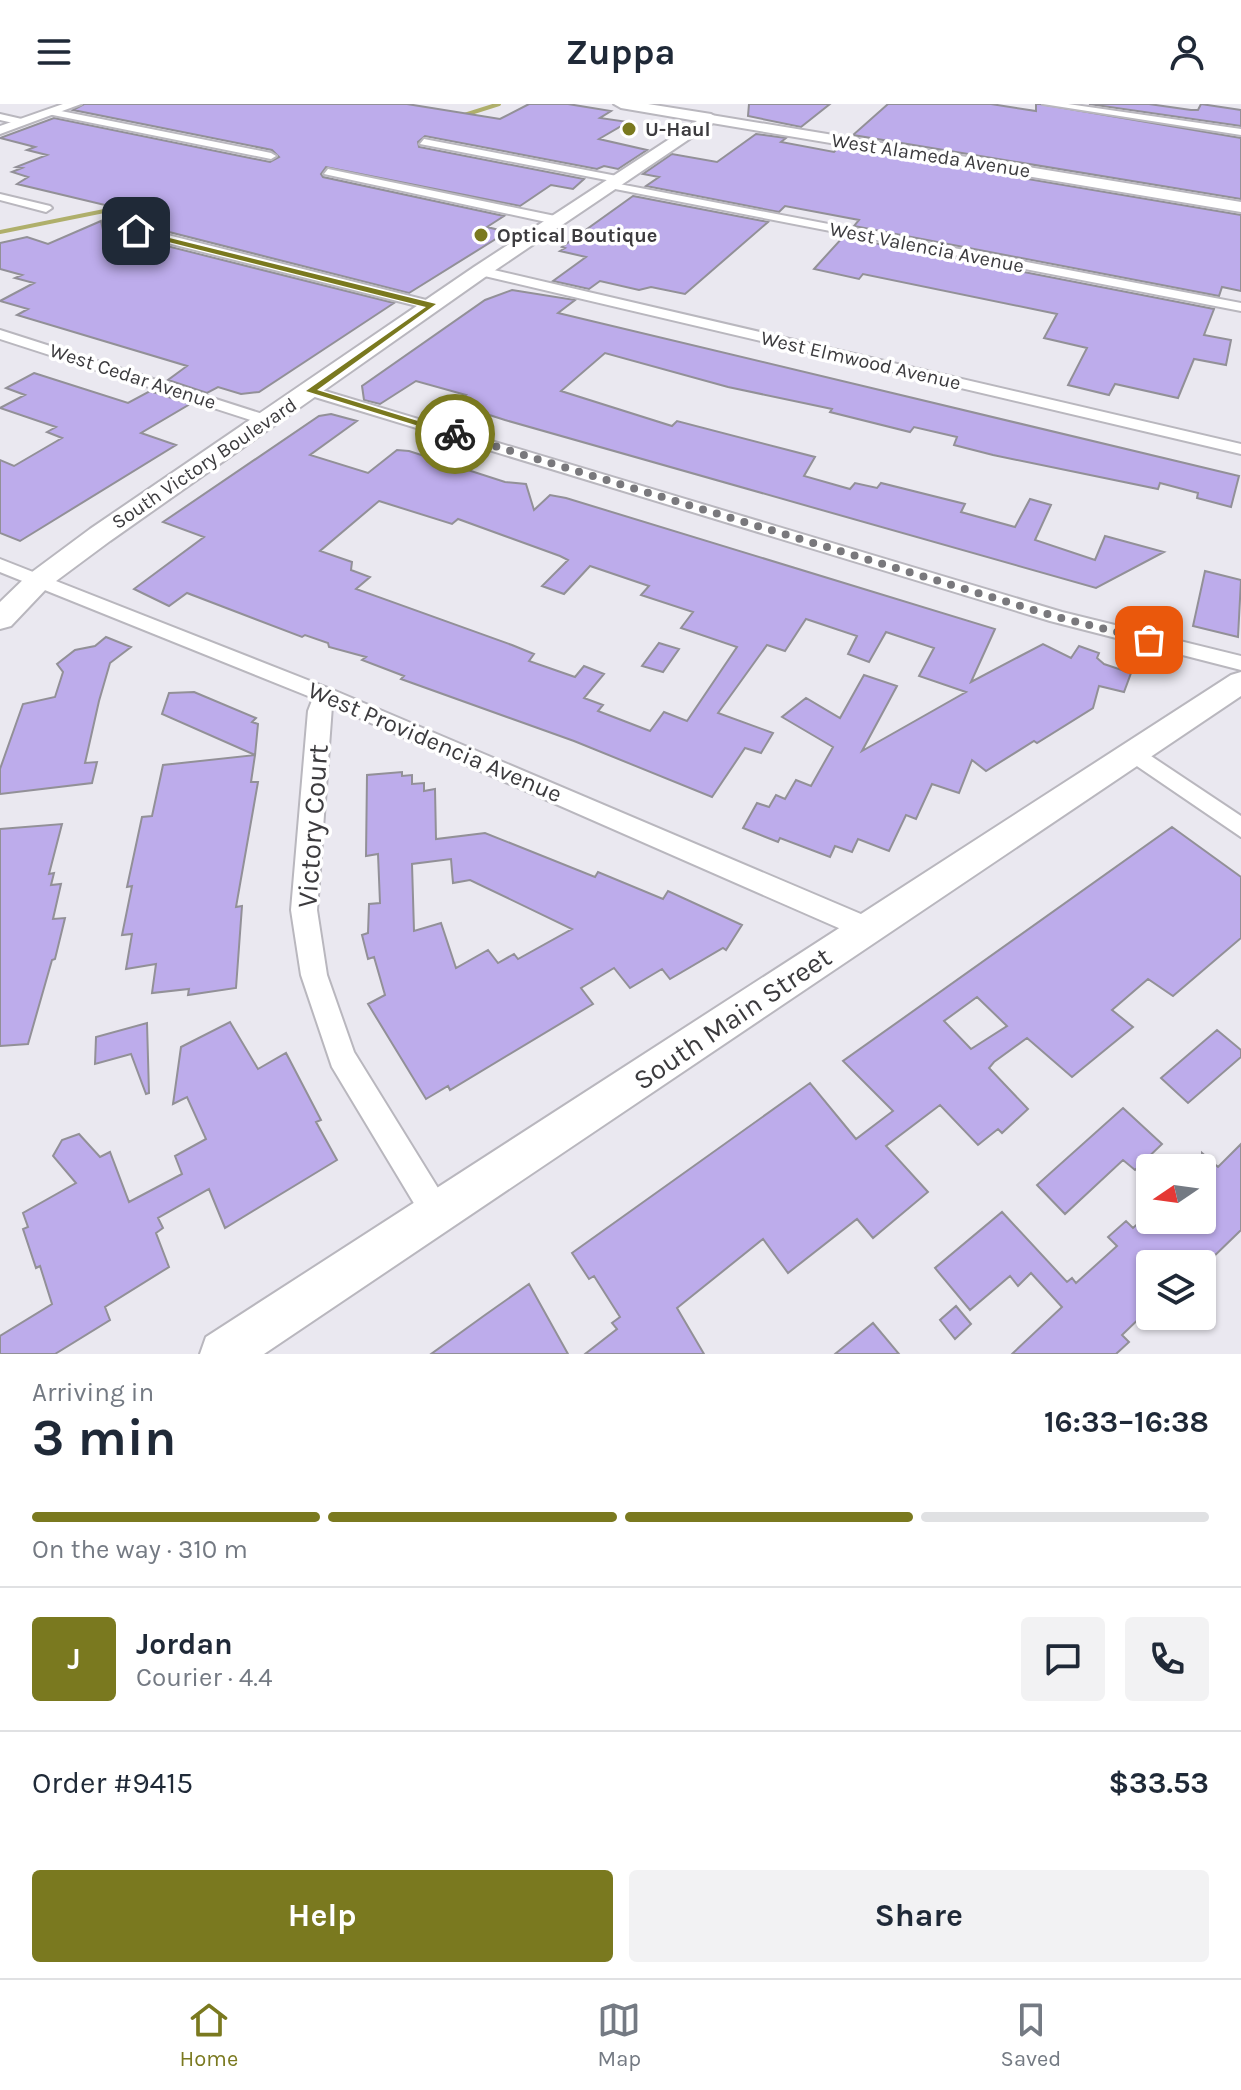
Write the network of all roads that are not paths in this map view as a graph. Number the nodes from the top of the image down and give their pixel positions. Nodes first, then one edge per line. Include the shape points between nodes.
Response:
1 (75, 104) edge
2 (621, 104) edge
3 (735, 104) edge
4 (1048, 104) edge
5 (51, 112) junction
6 (0, 117) edge
7 (711, 119) junction
8 (22, 122) junction
9 (0, 130) edge
10 (1241, 132) edge
11 (424, 142) dead end
12 (271, 156) dead end
13 (328, 172) dead end
14 (618, 183) junction
15 (0, 197) edge
16 (1241, 207) edge
17 (46, 208) dead end
18 (560, 221) junction
19 (108, 224) dead end
20 (481, 271) junction
21 (433, 306) junction
22 (1241, 307) edge
23 (0, 334) edge
24 (310, 391) junction
25 (266, 420) junction
26 (1241, 449) edge
27 (0, 565) edge
28 (38, 581) junction
29 (0, 602) edge
30 (0, 619) edge
31 (1241, 663) edge
32 (1241, 682) edge
33 (325, 695) junction
34 (1136, 754) junction
35 (1241, 828) edge
36 (866, 928) junction
37 (438, 1214) junction
38 (223, 1354) edge

1 - 5 street
2 - 7 main road, West Alameda Avenue
3 - 7 main road, South Victory Boulevard
4 - 10 street
5 - 8 street
5 - 12 street
6 - 8 street
7 - 14 main road, South Victory Boulevard
7 - 16 main road, West Alameda Avenue
8 - 9 street
11 - 14 street, West Valencia Avenue
13 - 18 street
14 - 18 main road, South Victory Boulevard
14 - 22 street, West Valencia Avenue
15 - 17 street
18 - 20 main road, South Victory Boulevard
19 - 21 street
20 - 21 main road, South Victory Boulevard
20 - 26 street, West Elmwood Avenue
21 - 24 main road, South Victory Boulevard
23 - 25 street, West Cedar Avenue
24 - 25 main road, South Victory Boulevard
24 - 31 street via 1057,617
25 - 28 main road, South Victory Boulevard
27 - 28 street, West Providencia Avenue
28 - 29 street
28 - 30 main road, South Victory Boulevard
28 - 33 street, West Providencia Avenue
32 - 34 main road, South Main Street
33 - 36 street, West Providencia Avenue
33 - 37 street, Victory Court via 319,711 304,910 314,975 342,1058
34 - 35 street
34 - 36 main road, South Main Street
36 - 37 main road, South Main Street
37 - 38 main road, South Main Street

